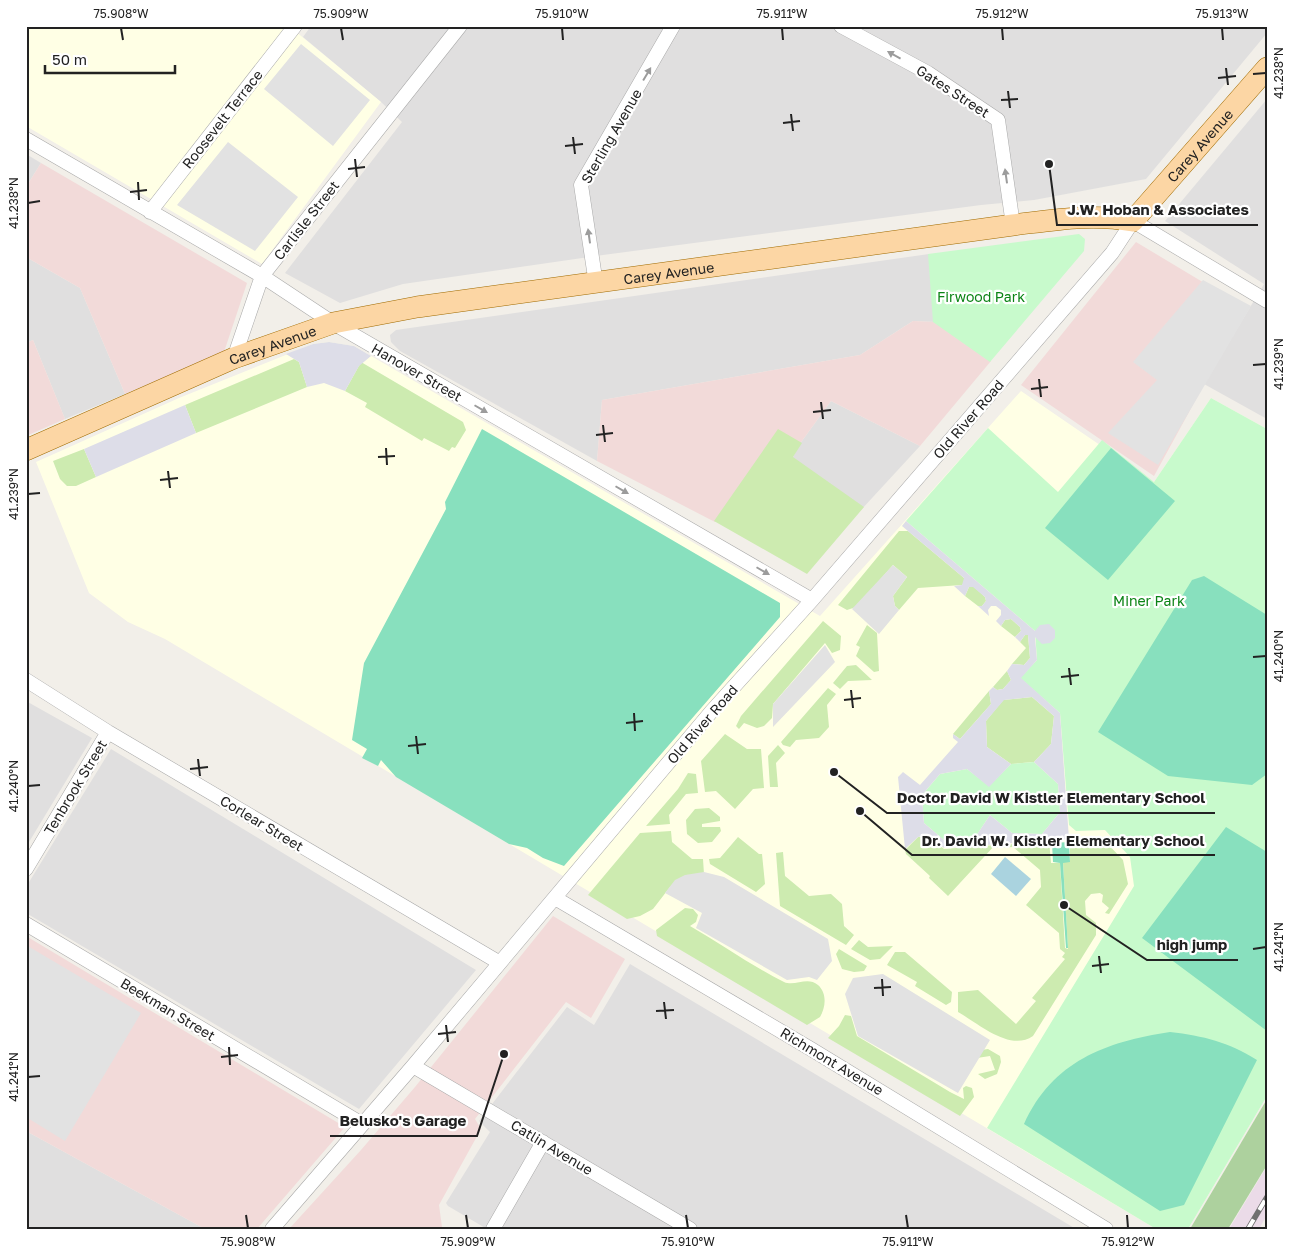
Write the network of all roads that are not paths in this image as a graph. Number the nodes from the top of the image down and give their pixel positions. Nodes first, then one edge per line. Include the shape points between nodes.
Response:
1 (295, 26) edge
2 (460, 26) edge
3 (673, 26) edge
4 (841, 26) edge
5 (1267, 68) edge
6 (26, 139) edge
7 (150, 212) junction
8 (1133, 221) junction
9 (1013, 225) junction
10 (262, 276) junction
11 (596, 284) junction
12 (1267, 301) edge
13 (333, 323) junction
14 (234, 358) junction
15 (26, 450) edge
16 (812, 600) junction
17 (26, 680) edge
18 (108, 732) junction
19 (26, 869) edge
20 (555, 898) junction
21 (26, 924) edge
22 (500, 963) junction
23 (413, 1066) junction
24 (362, 1124) junction
25 (543, 1142) junction
26 (272, 1229) edge
27 (493, 1229) edge
28 (690, 1229) edge
29 (1106, 1229) edge

1 - 7 street, Roosevelt Terrace
2 - 10 street, Carlisle Street
11 -> 3 street, Sterling Avenue via 582,185
9 -> 4 street, Gates Street via 998,120 928,73
5 - 8 main road, Carey Avenue
6 - 7 street, Hanover Street
7 - 10 street, Hanover Street
8 - 9 main road, Carey Avenue via 1109,216 1079,216
8 - 12 street
8 - 16 street, Old River Road via 1112,253
9 - 11 main road, Carey Avenue
10 - 13 street, Hanover Street
10 - 14 street, Carlisle Street
11 - 13 main road, Carey Avenue via 417,307
13 - 14 main road, Carey Avenue
13 -> 16 street, Hanover Street
14 - 15 main road, Carey Avenue
16 - 20 street, Old River Road via 711,712
17 - 18 street, Corlear Street
18 - 19 street, Tenbrook Street
18 - 22 street, Corlear Street
20 - 22 street, Old River Road
20 - 29 street, Richmont Avenue
21 - 24 street, Beekman Street
22 - 23 street, Old River Road
23 - 24 street, Old River Road
23 - 25 street, Catlin Avenue
24 - 26 street, Old River Road
25 - 27 street
25 - 28 street, Catlin Avenue

